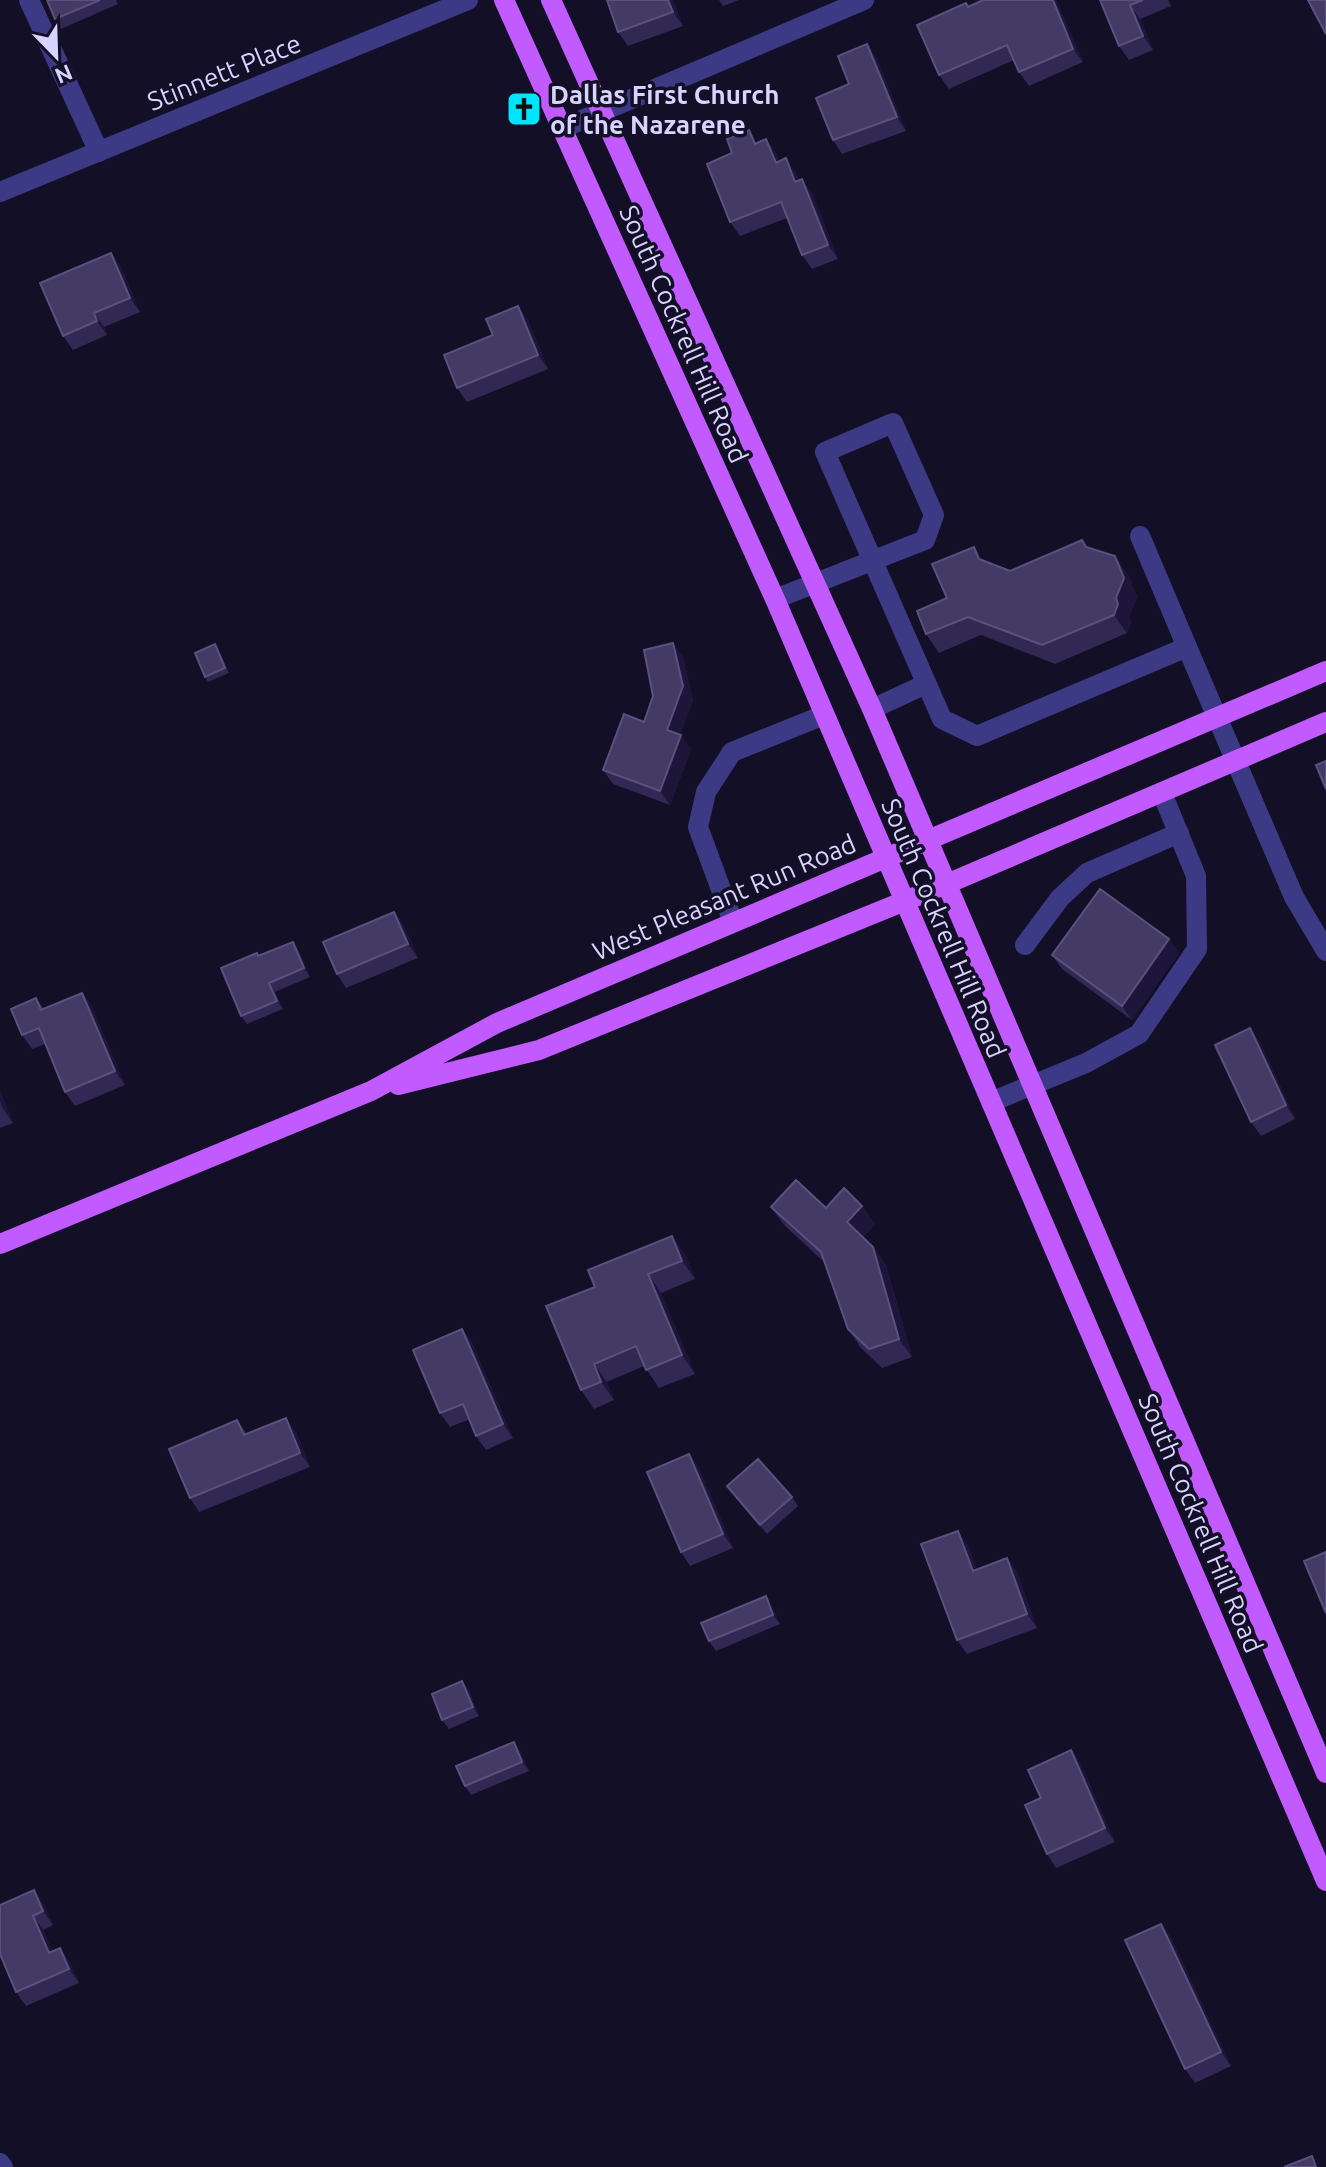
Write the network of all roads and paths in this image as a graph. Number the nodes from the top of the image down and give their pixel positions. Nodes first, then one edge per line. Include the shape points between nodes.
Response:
1 (29, 0) edge
2 (468, 0) edge
3 (504, 0) edge
4 (551, 0) edge
5 (864, 0) edge
6 (600, 112) junction
7 (563, 128) junction
8 (99, 152) junction
9 (0, 192) edge
10 (1140, 536) dead end
11 (873, 562) junction
12 (817, 583) junction
13 (775, 599) junction
14 (1187, 647) junction
15 (1326, 671) edge
16 (926, 684) junction
17 (872, 709) junction
18 (824, 715) junction
19 (1217, 718) junction
20 (1326, 722) edge
21 (1237, 761) junction
22 (1162, 793) junction
23 (1179, 833) junction
24 (929, 839) junction
25 (885, 856) junction
26 (949, 883) junction
27 (904, 900) junction
28 (733, 922) junction
29 (1025, 945) dead end
30 (1326, 951) edge
31 (1033, 1085) junction
32 (371, 1091) junction
33 (991, 1102) junction
34 (0, 1244) edge
35 (1326, 1773) edge
36 (1326, 1881) edge

1 - 8 street
2 - 8 street, Stinnett Place
3 - 7 main road, South Cockrell Hill Road
4 - 6 main road, South Cockrell Hill Road
5 - 6 street
6 - 7 street
6 - 12 main road, South Cockrell Hill Road
7 - 13 main road, South Cockrell Hill Road
8 - 9 street, Stinnett Place
10 - 14 street
11 - 11 street via 925,540 934,515 893,423 825,452
11 - 12 street
11 - 16 street
12 - 13 street
12 - 17 main road, South Cockrell Hill Road
13 - 18 main road, South Cockrell Hill Road
14 - 16 street via 977,736 942,719
14 - 19 street
15 - 19 main road, West Pleasant Run Road
16 - 17 street
17 - 24 main road, South Cockrell Hill Road
18 - 25 main road, South Cockrell Hill Road
18 - 28 street via 732,752 706,792 698,827
19 - 21 street
19 - 24 main road, West Pleasant Run Road
20 - 21 main road, West Pleasant Run Road
21 - 22 main road, West Pleasant Run Road
21 - 30 street via 1294,897
22 - 23 street
22 - 26 main road, West Pleasant Run Road
23 - 29 street via 1087,873 1060,898
23 - 31 street via 1196,876 1197,949 1139,1034
24 - 25 main road, West Pleasant Run Road
24 - 26 main road, South Cockrell Hill Road
25 - 27 main road, South Cockrell Hill Road
25 - 28 main road, West Pleasant Run Road
26 - 27 main road, West Pleasant Run Road
26 - 31 main road, South Cockrell Hill Road
27 - 32 main road, West Pleasant Run Road via 539,1050
27 - 33 main road, South Cockrell Hill Road
28 - 32 main road, West Pleasant Run Road via 497,1023
31 - 33 street
31 - 35 main road, South Cockrell Hill Road
32 - 34 main road, West Pleasant Run Road
33 - 36 main road, South Cockrell Hill Road

